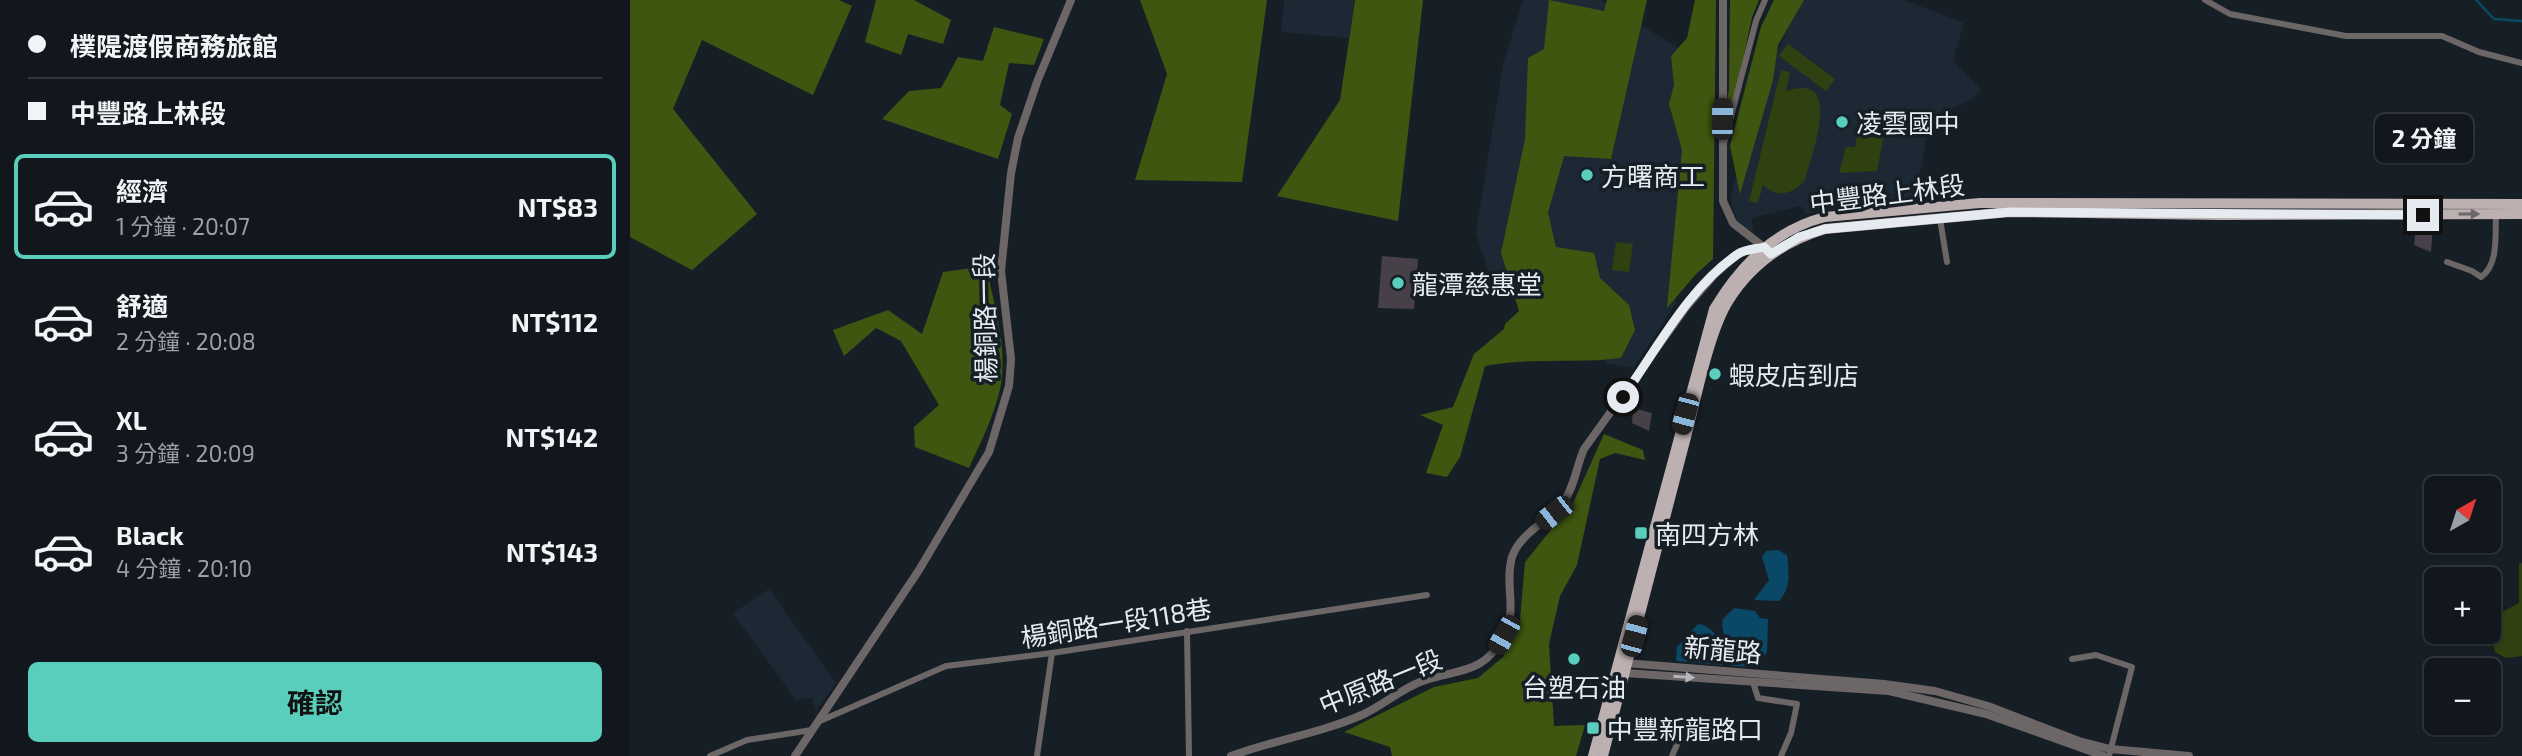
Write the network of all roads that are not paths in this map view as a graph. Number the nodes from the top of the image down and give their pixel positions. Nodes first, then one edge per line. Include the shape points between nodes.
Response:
1 (1071, 0) edge
2 (1723, 0) edge
3 (1765, 0) edge
4 (2205, 0) edge
5 (2522, 64) edge
6 (1724, 145) junction
7 (2522, 204) edge
8 (2496, 214) junction
9 (2522, 214) edge
10 (1940, 219) junction
11 (1768, 251) junction
12 (1947, 262) dead end
13 (2446, 262) dead end
14 (1427, 595) dead end
15 (1187, 631) junction
16 (1052, 653) junction
17 (2072, 659) dead end
18 (1623, 668) junction
19 (1753, 682) junction
20 (820, 721) junction
21 (1685, 726) dead end
22 (812, 730) junction
23 (2107, 754) edge
24 (710, 756) edge
25 (795, 756) edge
26 (1037, 756) edge
27 (1189, 756) edge
28 (1231, 756) edge
29 (1593, 756) edge
30 (1603, 756) edge
31 (1672, 756) edge
32 (1781, 756) edge
33 (2189, 756) edge

1 - 20 street, 楊銅路一段 via 1037,82 1011,173 1001,271 1011,359 1009,386 989,452 919,570
2 - 6 street
3 - 6 street
4 - 5 street via 2230,14 2346,36 2442,36
6 - 11 street via 1726,212 1743,233
7 - 11 main road, 中豐路上林段 via 1980,203 1825,217 1804,223
8 - 9 main road, 中豐路上林段
10 -> 8 main road, 中豐路上林段 via 2010,212
8 - 13 street via 2492,265 2484,276
10 - 11 main road, 中豐路上林段 via 1825,229
10 - 12 street
11 - 18 main road, 中豐路上林段 via 1724,292 1711,319
11 - 28 street, 中原路一段 via 1741,252 1715,274 1584,449 1564,500 1512,557 1510,622 1494,653 1475,668 1419,682 1363,715
14 - 15 street, 楊銅路一段118巷
15 - 16 street, 楊銅路一段118巷
15 - 27 street
16 - 20 street, 楊銅路一段118巷 via 946,666
16 - 26 street
17 - 23 street via 2096,656 2132,667
18 -> 19 street, 新龍路
18 - 23 street, 新龍路 via 1935,691 1988,706
18 - 29 main road, 中豐路上林段
18 - 30 main road, 中豐路上林段
19 - 23 street, 新龍路 via 1889,691 1936,700
19 - 32 street via 1758,698 1797,704
20 - 22 street, 楊銅路一段
21 - 31 street
22 - 24 street via 747,740
22 - 25 street, 楊銅路一段
23 - 33 street, 新龍路

